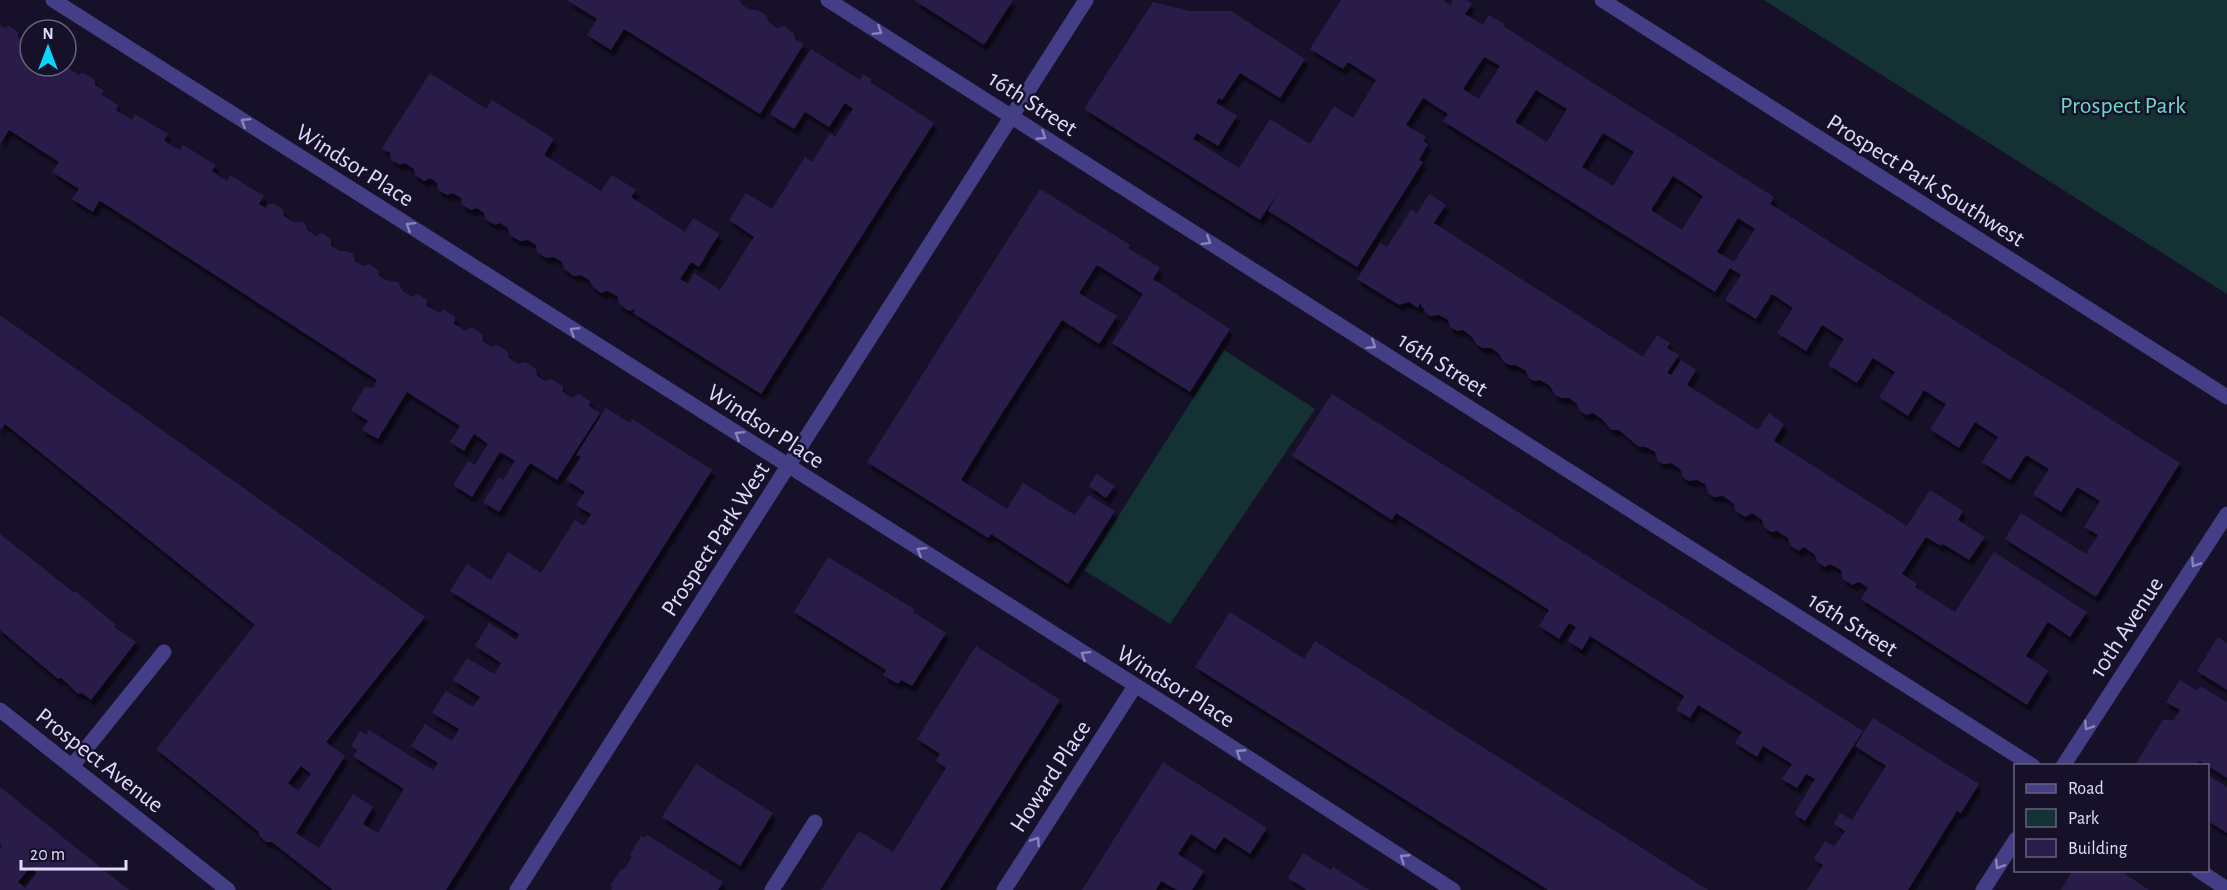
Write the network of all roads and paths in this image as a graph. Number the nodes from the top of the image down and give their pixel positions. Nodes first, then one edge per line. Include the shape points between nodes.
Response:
1 (53, 0) edge
2 (828, 0) edge
3 (1086, 0) edge
4 (1602, 0) edge
5 (1012, 116) junction
6 (2227, 397) edge
7 (788, 467) junction
8 (2227, 514) edge
9 (164, 652) dead end
10 (1135, 687) junction
11 (0, 710) edge
12 (2031, 764) edge
13 (2063, 764) edge
14 (72, 766) junction
15 (815, 822) dead end
16 (2014, 842) edge
17 (2201, 872) edge
18 (2227, 889) edge
19 (228, 890) edge
20 (517, 890) edge
21 (772, 890) edge
22 (1004, 890) edge
23 (1453, 890) edge
24 (1983, 890) edge

7 -> 1 street, Windsor Place
2 -> 5 street, 16th Street
3 - 5 street, Prospect Park West
4 - 6 street, Prospect Park Southwest
5 - 7 street, Prospect Park West
5 -> 12 street, 16th Street
10 -> 7 street, Windsor Place
7 - 20 street, Prospect Park West
8 -> 13 street, 10th Avenue
9 - 14 street
22 -> 10 street, Howard Place
23 -> 10 street, Windsor Place
11 - 14 street, Prospect Avenue
14 - 19 street, Prospect Avenue
15 - 21 street
16 -> 24 street
17 - 18 street

